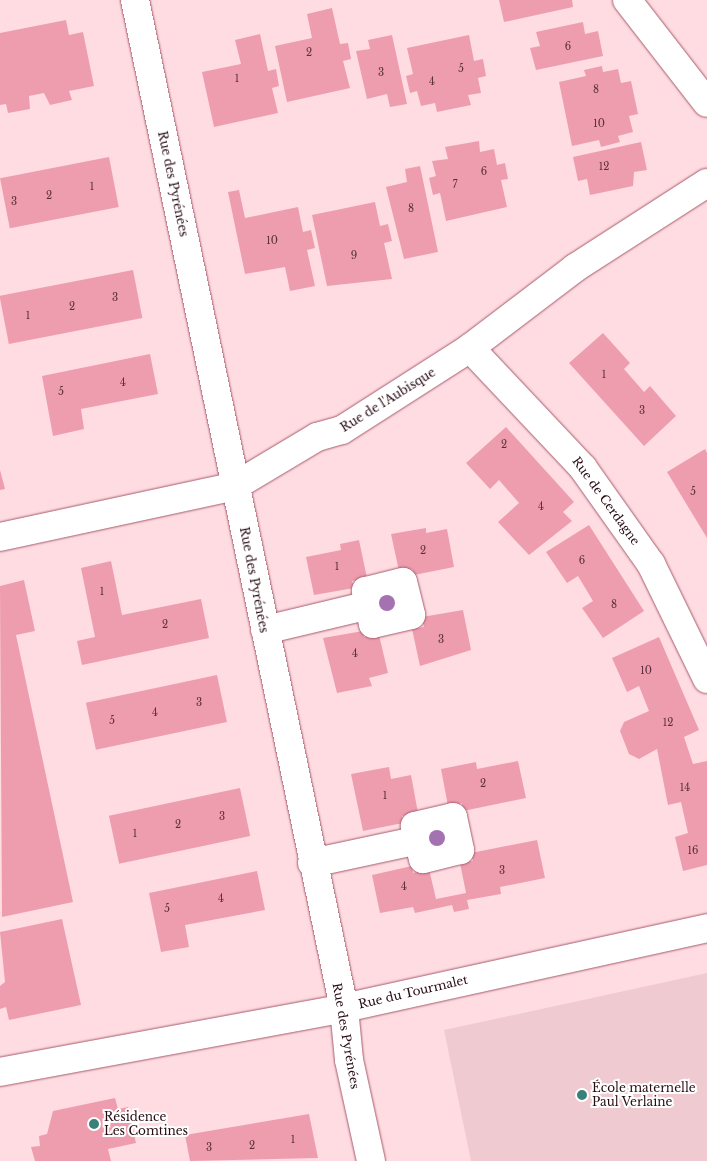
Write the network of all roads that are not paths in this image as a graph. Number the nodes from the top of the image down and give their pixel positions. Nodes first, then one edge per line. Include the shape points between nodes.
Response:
1 (134, 0) edge
2 (627, 0) edge
3 (707, 103) edge
4 (707, 183) edge
5 (470, 348) junction
6 (236, 486) junction
7 (0, 537) edge
8 (369, 605) dead end
9 (265, 630) junction
10 (707, 679) edge
11 (419, 840) dead end
12 (312, 863) junction
13 (707, 928) edge
14 (344, 1008) junction
15 (0, 1072) edge
16 (371, 1161) edge

1 - 6 street, Rue des Pyrénées
2 - 3 street
4 - 5 street, Rue de l'Aubisque via 575,268
5 - 6 street, Rue de l'Aubisque via 342,430 317,437
5 - 10 street, Rue de Cerdagne via 583,468 651,564
6 - 7 street, Rue de l'Aubisque
6 - 9 street, Rue des Pyrénées
8 - 9 street
9 - 12 street, Rue des Pyrénées
11 - 12 street
12 - 14 street, Rue des Pyrénées
13 - 14 street, Rue du Tourmalet
14 - 15 street, Rue du Tourmalet
14 - 16 street, Rue des Pyrénées via 349,1060

